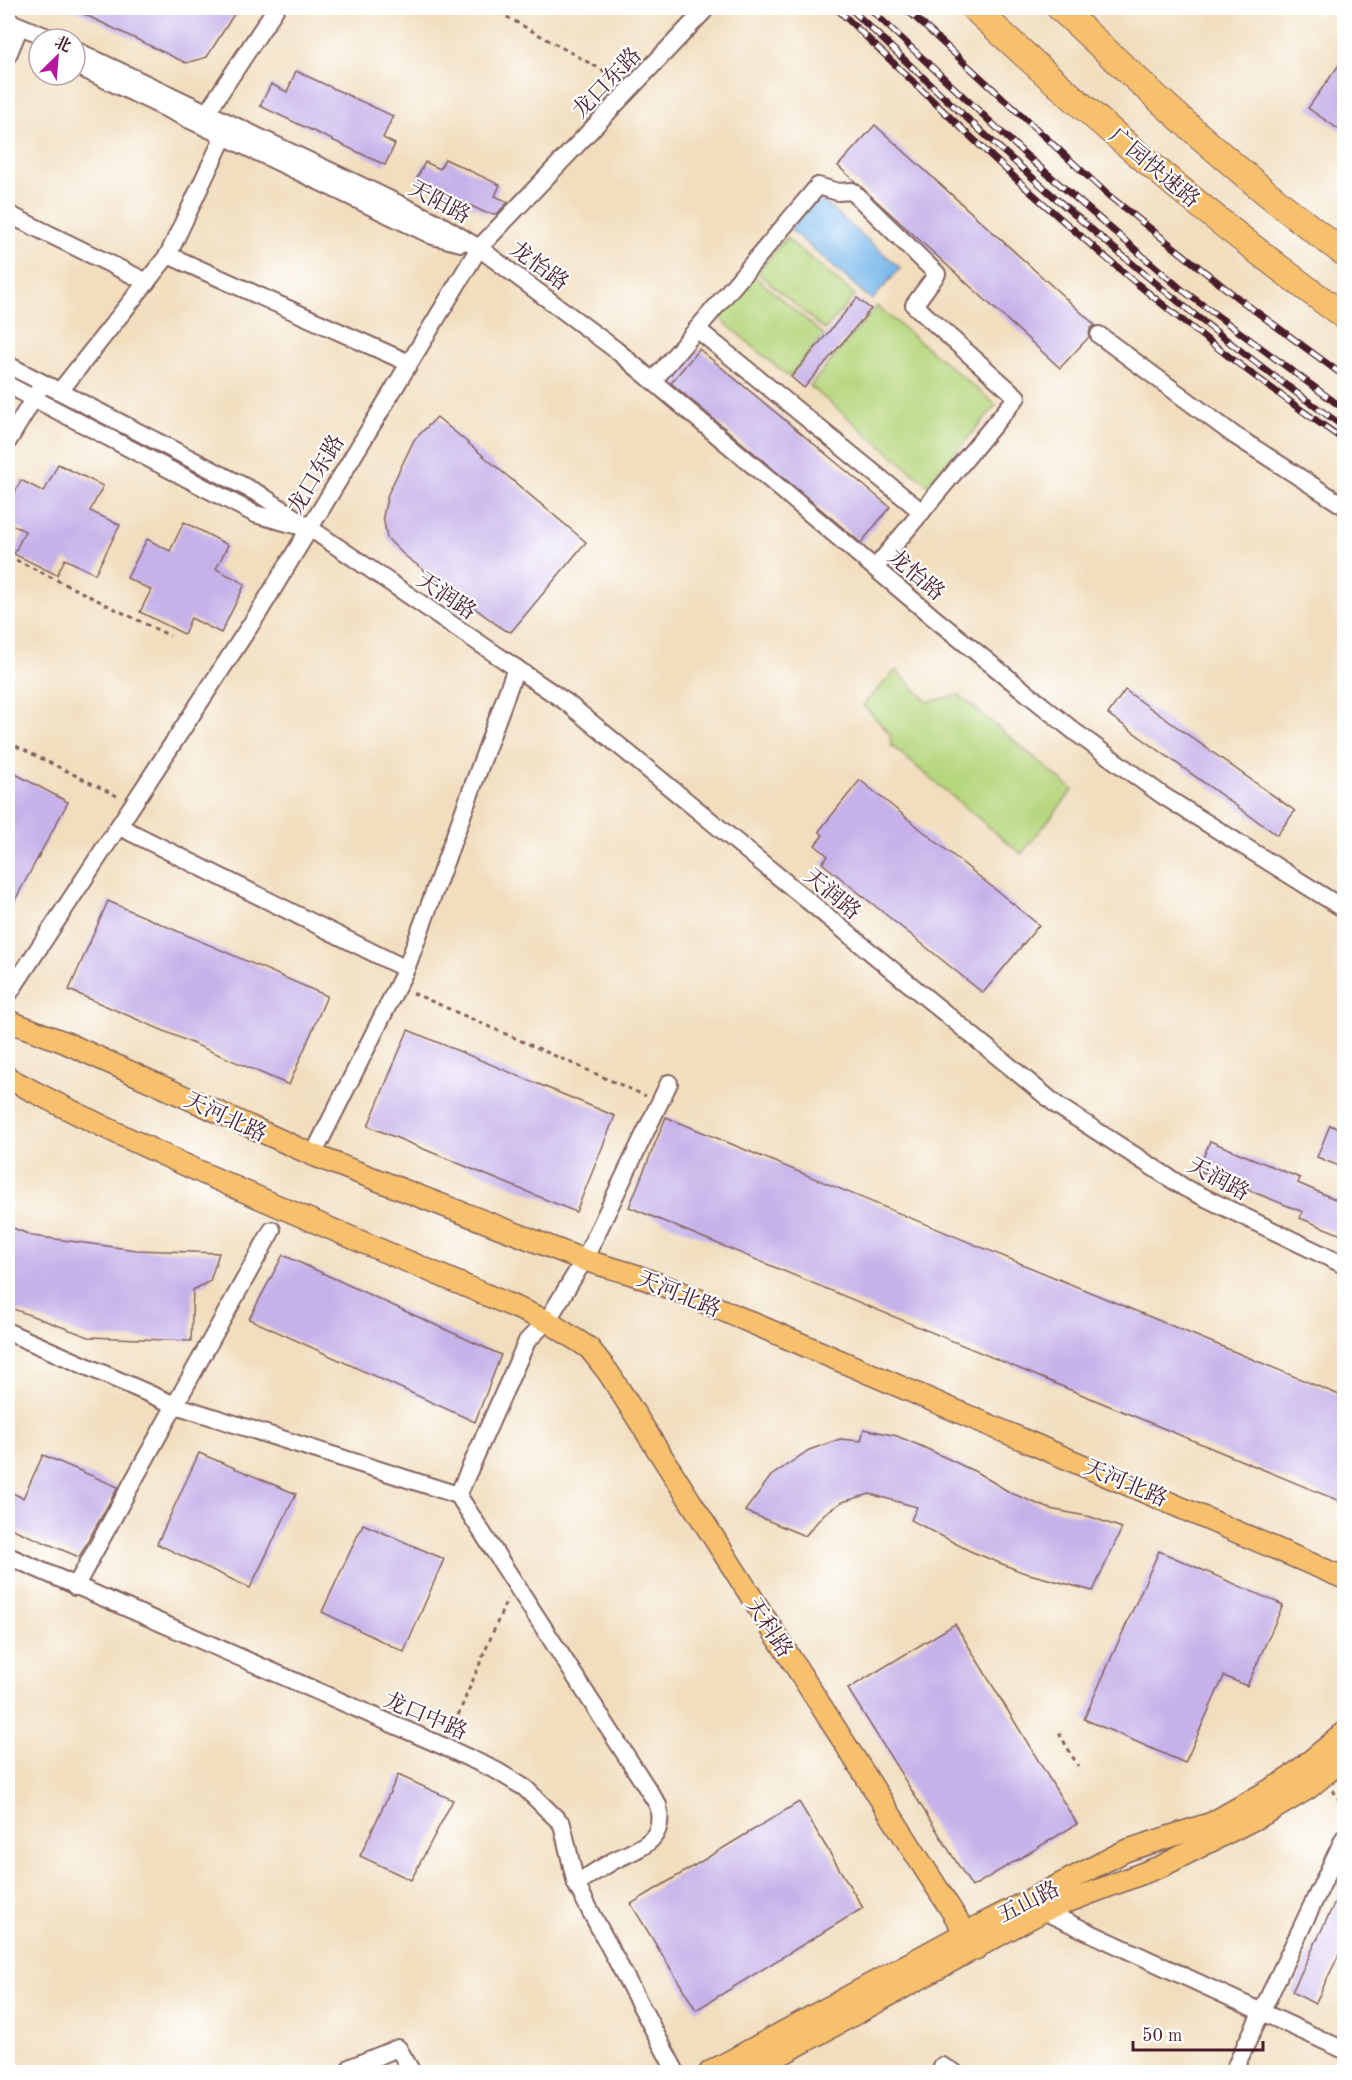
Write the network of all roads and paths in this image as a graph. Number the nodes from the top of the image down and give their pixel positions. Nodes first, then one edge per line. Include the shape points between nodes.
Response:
1 (276, 8) edge
2 (491, 8) edge
3 (974, 8) edge
4 (1060, 8) edge
5 (704, 11) dead end
6 (10, 21) edge
7 (27, 28) edge
8 (27, 35) edge
9 (8, 55) edge
10 (87, 56) edge
11 (87, 71) edge
12 (632, 87) junction
13 (208, 111) junction
14 (224, 136) junction
15 (8, 214) edge
16 (479, 248) junction
17 (1344, 253) edge
18 (168, 255) junction
19 (147, 282) junction
20 (1344, 316) edge
21 (697, 328) junction
22 (1099, 335) dead end
23 (409, 363) junction
24 (8, 365) edge
25 (653, 381) junction
26 (43, 382) junction
27 (8, 385) edge
28 (60, 391) junction
29 (34, 397) junction
30 (8, 441) edge
31 (1344, 506) edge
32 (922, 512) junction
33 (308, 528) junction
34 (8, 556) edge
35 (875, 568) junction
36 (170, 636) dead end
37 (516, 668) junction
38 (8, 742) edge
39 (135, 805) junction
40 (120, 827) junction
41 (1344, 909) edge
42 (406, 969) junction
43 (398, 986) junction
44 (8, 995) edge
45 (8, 1021) edge
46 (8, 1078) edge
47 (669, 1083) dead end
48 (660, 1102) junction
49 (313, 1155) junction
50 (272, 1230) dead end
51 (584, 1260) junction
52 (1344, 1265) edge
53 (547, 1321) junction
54 (8, 1332) edge
55 (175, 1405) junction
56 (458, 1495) junction
57 (8, 1556) edge
58 (1344, 1578) edge
59 (514, 1582) junction
60 (75, 1587) junction
61 (1059, 1733) dead end
62 (1344, 1733) edge
63 (445, 1747) junction
64 (1344, 1758) edge
65 (1078, 1766) dead end
66 (1344, 1839) edge
67 (576, 1884) junction
68 (1043, 1911) junction
69 (970, 1941) junction
70 (1260, 2011) junction
71 (1344, 2050) edge
72 (351, 2067) dead end
73 (412, 2073) edge
74 (676, 2073) edge
75 (710, 2073) edge
76 (749, 2073) edge
77 (1233, 2073) edge

1 - 13 street
2 - 12 path
3 - 20 highway, 广园快速路 via 1176,185
4 - 17 highway via 1202,137
5 - 12 street, 龙口东路
6 - 7 street
6 - 8 street
6 - 9 street
10 - 13 street, 天阳路
11 - 14 street, 天阳路
12 - 16 street, 龙口东路
13 - 16 street, 天阳路
14 - 16 street, 天阳路 via 433,236
14 - 18 street
15 - 19 street
16 - 23 street, 龙口东路
16 - 25 street, 龙怡路
18 - 19 street
18 - 23 street
19 - 28 street
21 - 25 street
21 - 32 street
21 - 32 street via 818,186 838,192 852,190 937,274 914,305 1017,397
22 - 31 street via 1234,435
23 - 33 street, 龙口东路
24 - 26 street, 天润路
25 - 35 street, 龙怡路
26 - 28 street, 天润路
26 - 29 street
27 - 29 street, 天润路
28 - 33 street, 天润路 via 261,495
29 - 30 street
29 - 33 street, 天润路 via 255,514
32 - 35 street
33 - 37 street, 天润路
33 - 39 street, 龙口东路
34 - 36 path
35 - 41 street, 龙怡路 via 1112,759 1211,827
37 - 42 street
37 - 52 street, 天润路 via 566,702 1058,1106 1185,1188
38 - 39 path
39 - 40 street, 龙口东路
40 - 42 street
40 - 44 street, 龙口东路
42 - 43 street
43 - 48 path
43 - 49 street
45 - 49 main road, 天河北路 via 64,1042
46 - 53 main road via 118,1136
47 - 48 street
48 - 51 street
49 - 51 main road, 天河北路
50 - 55 street
51 - 53 street
51 - 58 main road, 天河北路 via 685,1294
53 - 56 street via 527,1341
53 - 69 main road, 天科路 via 589,1348 608,1372
54 - 55 street
55 - 56 street
55 - 60 street
56 - 59 street
57 - 60 street, 龙口中路
59 - 63 path
59 - 67 street via 658,1805 661,1820 657,1834 641,1848
60 - 63 street, 龙口中路
61 - 65 path
62 - 69 main road, 五山路 via 1287,1780 1212,1823 1125,1851
63 - 67 street, 龙口中路 via 497,1771 544,1804 562,1824
64 - 68 main road, 五山路 via 1309,1788 1272,1810 1162,1866
66 - 70 street
67 - 74 street, 龙口中路
68 - 69 main road, 五山路
68 - 70 street
69 - 75 main road, 五山路
69 - 76 main road, 五山路
70 - 71 street
70 - 77 street
72 - 73 street via 398,2048

